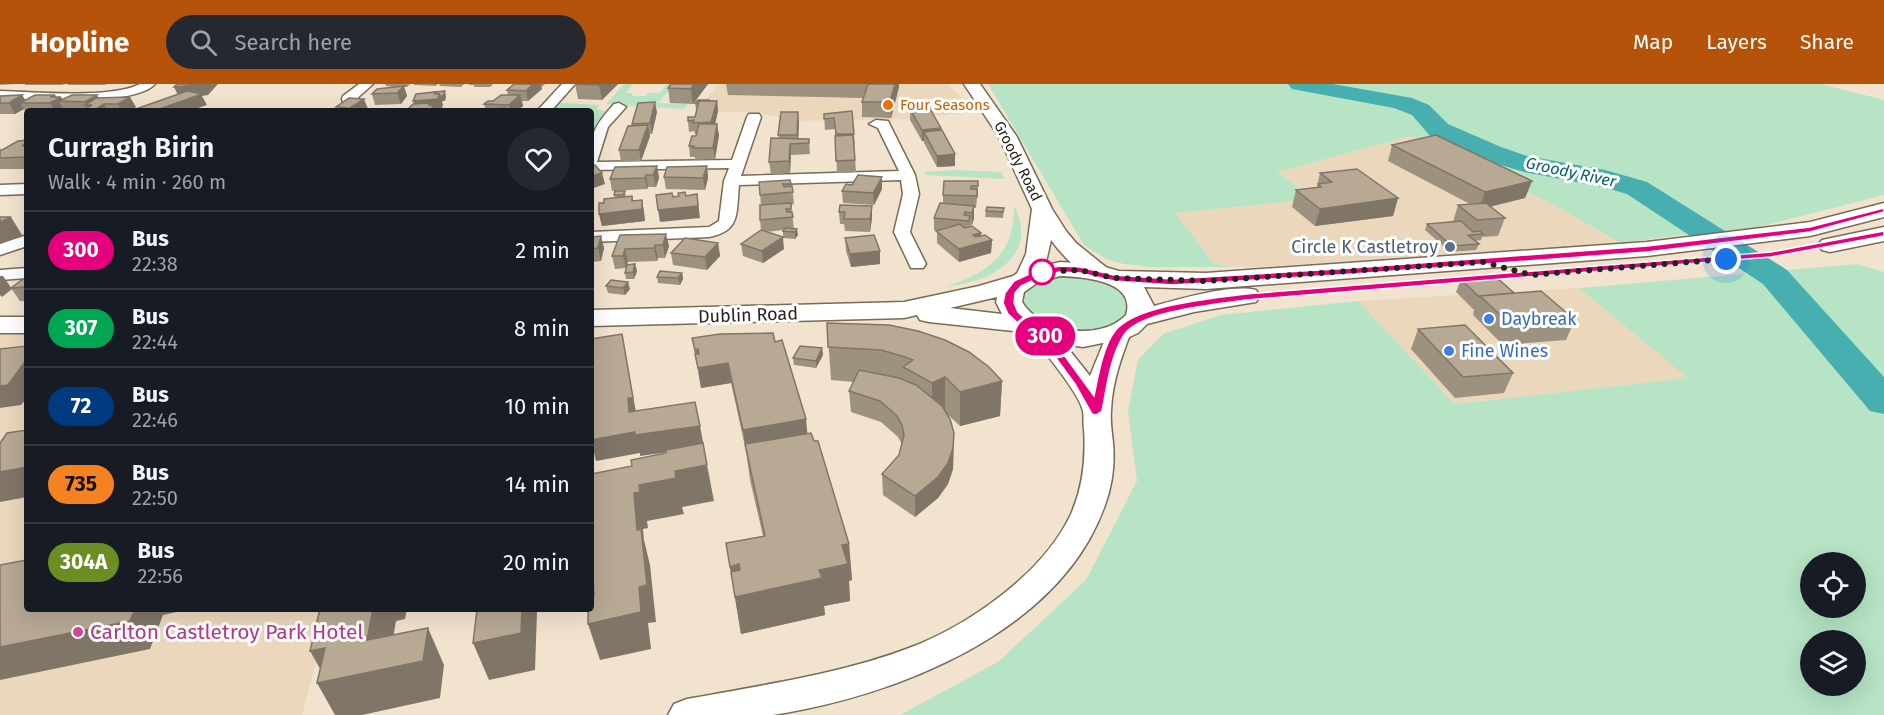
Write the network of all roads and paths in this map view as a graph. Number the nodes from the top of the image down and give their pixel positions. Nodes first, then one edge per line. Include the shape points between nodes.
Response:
1 (148, 84) edge
2 (367, 84) edge
3 (569, 84) edge
4 (972, 84) edge
5 (0, 95) edge
6 (348, 99) edge
7 (602, 107) dead end
8 (619, 107) junction
9 (547, 108) edge
10 (636, 108) edge
11 (754, 117) dead end
12 (876, 124) dead end
13 (594, 151) edge
14 (736, 164) junction
15 (594, 166) edge
16 (908, 175) junction
17 (732, 181) junction
18 (24, 189) edge
19 (0, 190) edge
20 (1042, 209) junction
21 (1884, 210) edge
22 (1884, 234) edge
23 (594, 237) edge
24 (24, 241) edge
25 (0, 250) edge
26 (1654, 257) junction
27 (917, 264) dead end
28 (1532, 267) junction
29 (24, 273) edge
30 (0, 275) edge
31 (1107, 276) junction
32 (1022, 281) junction
33 (904, 310) junction
34 (594, 318) edge
35 (0, 325) edge
36 (24, 325) edge
37 (1129, 325) junction
38 (1033, 328) junction
39 (1096, 411) junction
40 (687, 715) edge

1 - 5 street via 116,95
2 - 6 street
3 - 9 street
4 - 20 street, Groody Road via 1008,137
7 - 8 street
8 - 10 street
8 - 13 street via 602,126
11 - 14 street
12 - 16 street via 883,124
14 - 15 street
14 - 17 street
16 - 17 street
16 - 27 street via 911,194 902,232
17 - 23 street via 727,222 719,230
18 - 19 street
20 - 31 street, Groody Road via 1068,248
20 - 32 street via 1032,271
21 - 26 main road via 1810,230
22 - 26 main road via 1771,254
24 - 25 street
26 - 28 main road
26 - 28 main road via 1575,271
28 - 31 main road via 1483,262 1206,281
28 - 37 main road via 1193,304
29 - 30 street
31 - 32 main road via 1060,269
31 - 37 main road via 1129,286 1138,297 1142,307
32 - 33 main road via 984,294
32 - 38 main road via 1010,293 1008,303 1013,314
33 - 34 main road, Dublin Road
33 - 38 main road
35 - 36 main road
37 - 38 main road via 1082,339
37 - 39 street via 1105,366
38 - 39 street via 1080,383
39 - 40 street via 1098,470 1090,504 1058,561 1026,595 978,630 904,664 836,686

